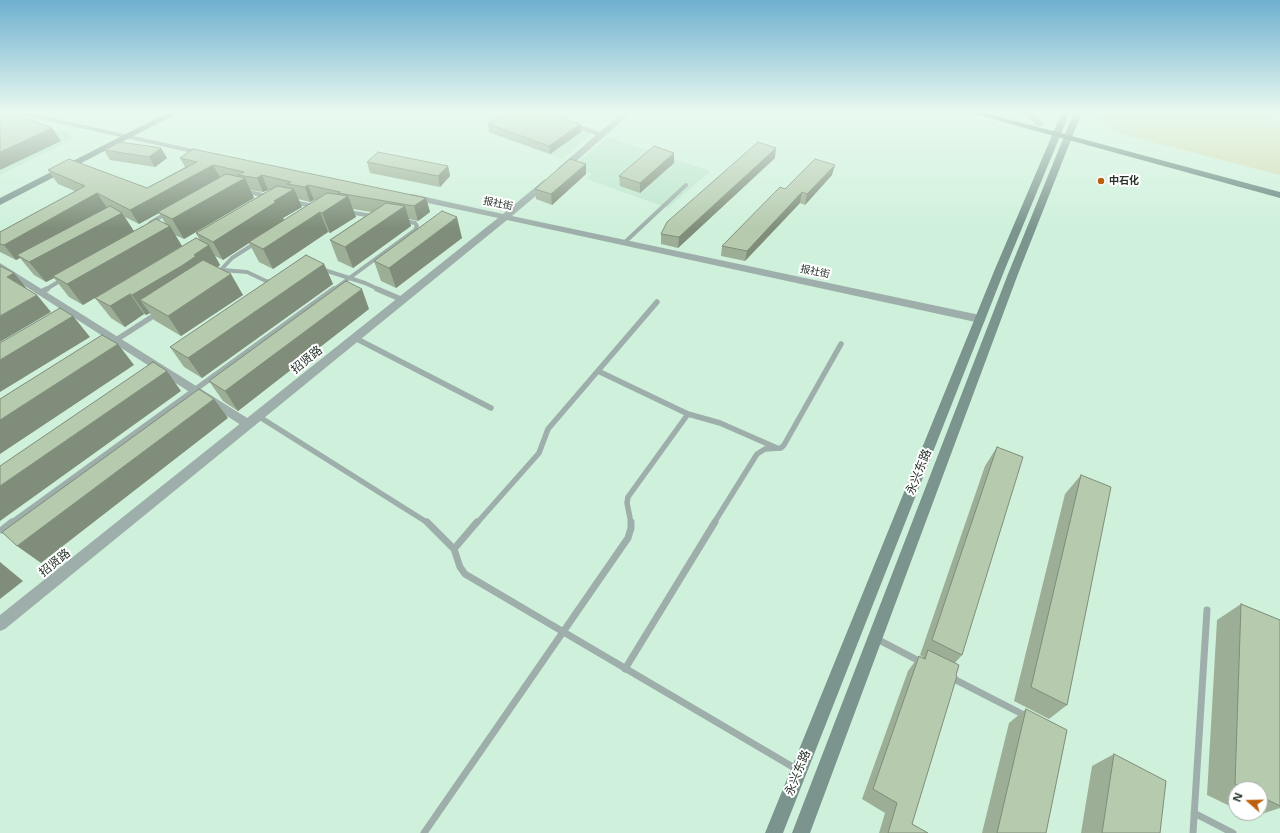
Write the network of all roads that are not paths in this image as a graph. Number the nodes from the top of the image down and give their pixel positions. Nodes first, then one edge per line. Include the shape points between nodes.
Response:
1 (92, 151) edge
2 (95, 151) edge
3 (194, 151) edge
4 (583, 151) edge
5 (1055, 151) edge
6 (1057, 151) edge
7 (1126, 151) edge
8 (1135, 151) edge
9 (218, 156) edge
10 (686, 185) dead end
11 (1280, 187) edge
12 (240, 190) edge
13 (0, 195) edge
14 (399, 195) edge
15 (1280, 195) edge
16 (269, 197) edge
17 (284, 200) edge
18 (0, 202) edge
19 (314, 206) junction
20 (322, 207) edge
21 (307, 210) edge
22 (171, 211) edge
23 (346, 211) dead end
24 (377, 216) edge
25 (505, 217) junction
26 (400, 221) dead end
27 (146, 226) edge
28 (260, 240) edge
29 (624, 243) junction
30 (0, 266) edge
31 (316, 268) edge
32 (222, 270) junction
33 (68, 276) edge
34 (349, 278) junction
35 (209, 280) edge
36 (278, 280) edge
37 (41, 292) junction
38 (403, 300) junction
39 (657, 302) dead end
40 (163, 310) edge
41 (980, 318) junction
42 (355, 338) junction
43 (116, 340) junction
44 (841, 344) dead end
45 (598, 371) junction
46 (195, 390) junction
47 (492, 408) dead end
48 (688, 414) junction
49 (258, 416) junction
50 (248, 424) junction
51 (778, 448) junction
52 (2, 530) edge
53 (454, 549) junction
54 (1207, 610) dead end
55 (0, 624) edge
56 (563, 632) junction
57 (875, 638) junction
58 (931, 667) edge
59 (625, 669) junction
60 (945, 674) edge
61 (1036, 721) edge
62 (799, 771) junction
63 (1194, 813) junction
64 (424, 833) edge
65 (774, 833) edge
66 (801, 833) edge
67 (1193, 833) edge
68 (1233, 833) edge

1 - 13 main road
2 - 18 main road
3 - 9 street
4 - 25 street, 招贤路
5 - 41 main road, 永兴东路
6 - 57 main road, 永兴东路 via 1013,274
7 - 15 main road
8 - 11 main road
10 - 29 lane
12 - 16 lane
14 - 25 street, 报社街
17 - 19 lane
19 - 20 lane
19 - 21 lane
22 - 27 lane
23 - 24 lane
25 - 29 street, 报社街
25 - 38 street, 招贤路
26 - 34 lane via 415,223 417,226
28 - 32 lane via 232,258
29 - 41 street, 报社街
30 - 37 street
31 - 34 lane
32 - 35 lane
32 - 36 lane via 247,272 270,282
33 - 37 lane
34 - 38 lane via 365,282
34 - 46 lane
37 - 43 street
38 - 42 street, 招贤路
39 - 45 lane
40 - 43 lane
41 - 62 main road, 永兴东路
42 - 47 lane
42 - 49 street, 招贤路
43 - 46 street
44 - 51 lane via 784,445
45 - 48 lane
45 - 53 lane via 548,429 539,453
46 - 50 street
46 - 52 lane
48 - 51 lane via 720,423
48 - 56 lane via 628,497 631,528 628,538
49 - 50 street, 招贤路
49 - 53 lane via 429,524
50 - 55 street, 招贤路
51 - 59 lane via 765,449 757,454
53 - 56 lane via 465,574
54 - 63 lane
56 - 59 lane
56 - 64 lane
57 - 58 lane
57 - 66 main road, 永兴东路
59 - 62 lane
60 - 61 lane
62 - 65 main road, 永兴东路
63 - 67 lane
63 - 68 lane

